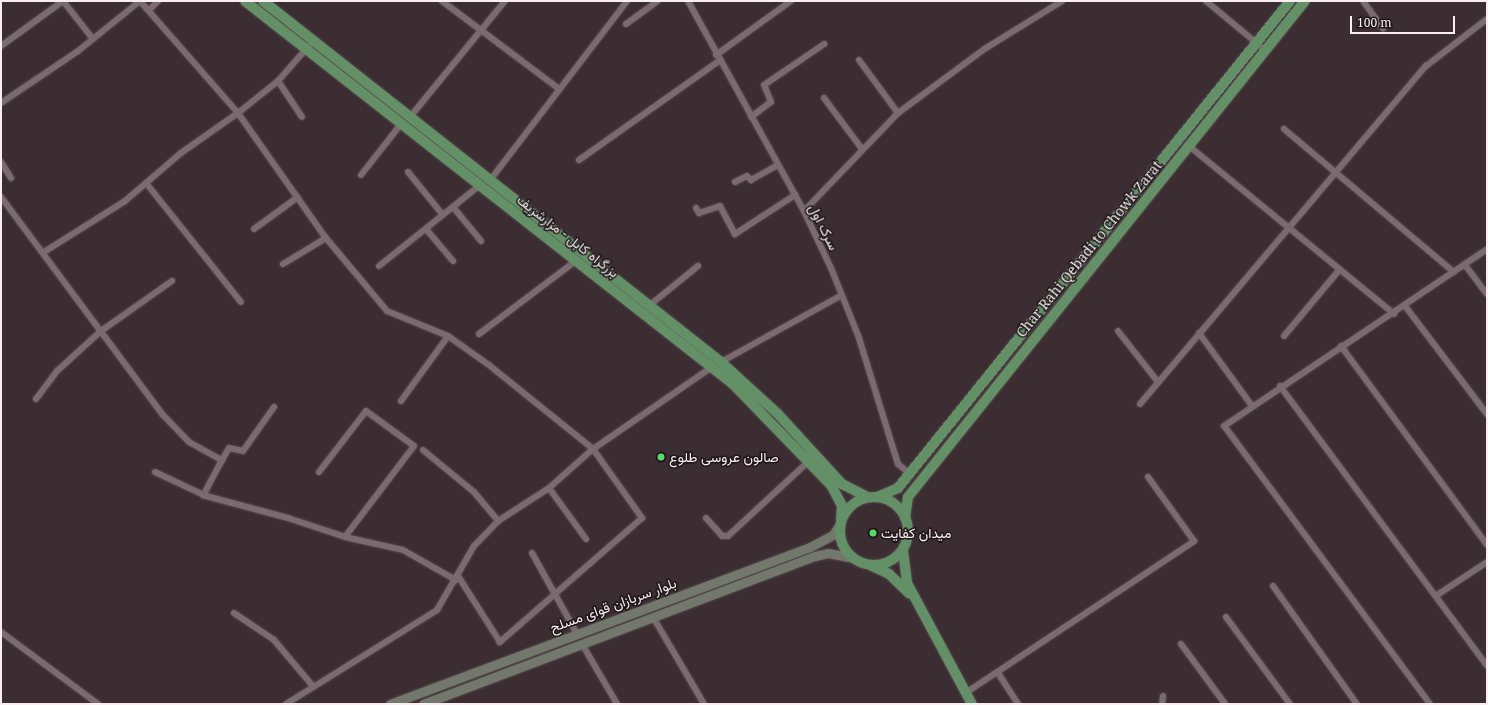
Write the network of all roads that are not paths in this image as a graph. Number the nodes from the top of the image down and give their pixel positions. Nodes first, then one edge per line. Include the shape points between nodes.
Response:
1 (63, 1) edge
2 (140, 1) edge
3 (158, 1) edge
4 (244, 1) edge
5 (263, 1) edge
6 (442, 1) edge
7 (505, 1) edge
8 (627, 1) edge
9 (658, 1) edge
10 (688, 1) edge
11 (791, 1) edge
12 (1062, 1) edge
13 (1206, 1) edge
14 (1290, 1) edge
15 (1305, 1) edge
16 (1363, 1) edge
17 (148, 10) junction
18 (1487, 18) edge
19 (626, 24) dead end
20 (1383, 29) dead end
21 (481, 31) junction
22 (93, 39) junction
23 (313, 41) junction
24 (1257, 43) junction
25 (824, 44) dead end
26 (1, 46) edge
27 (306, 50) junction
28 (1265, 50) junction
29 (716, 55) junction
30 (859, 60) dead end
31 (719, 61) junction
32 (278, 81) junction
33 (559, 89) junction
34 (824, 98) dead end
35 (1, 103) edge
36 (238, 112) junction
37 (898, 113) junction
38 (302, 117) dead end
39 (410, 117) junction
40 (751, 117) junction
41 (401, 124) junction
42 (1284, 129) dead end
43 (1189, 146) junction
44 (862, 149) junction
45 (579, 160) dead end
46 (1, 162) edge
47 (778, 165) junction
48 (408, 172) dead end
49 (1337, 174) junction
50 (361, 175) dead end
51 (11, 178) dead end
52 (491, 180) junction
53 (146, 182) junction
54 (736, 182) dead end
55 (480, 186) junction
56 (795, 195) junction
57 (298, 197) junction
58 (1, 198) edge
59 (453, 207) junction
60 (696, 208) dead end
61 (804, 211) junction
62 (443, 215) junction
63 (1289, 226) junction
64 (254, 229) dead end
65 (426, 229) junction
66 (326, 238) junction
67 (481, 241) dead end
68 (1487, 249) edge
69 (44, 252) junction
70 (577, 260) junction
71 (452, 262) dead end
72 (283, 264) dead end
73 (1465, 265) junction
74 (379, 266) dead end
75 (698, 266) dead end
76 (1340, 269) junction
77 (1454, 272) junction
78 (172, 281) dead end
79 (1487, 294) edge
80 (842, 295) junction
81 (241, 302) dead end
82 (650, 305) junction
83 (1406, 306) junction
84 (1394, 314) junction
85 (100, 331) junction
86 (1118, 332) dead end
87 (1199, 333) junction
88 (479, 334) dead end
89 (448, 336) junction
90 (1284, 336) dead end
91 (1341, 346) junction
92 (717, 364) junction
93 (1158, 382) junction
94 (1280, 386) junction
95 (36, 398) dead end
96 (401, 401) dead end
97 (1140, 404) dead end
98 (1252, 406) junction
99 (274, 407) dead end
100 (1487, 414) edge
101 (594, 449) junction
102 (423, 450) dead end
103 (222, 460) junction
104 (810, 460) junction
105 (155, 472) dead end
106 (318, 472) dead end
107 (910, 474) junction
108 (1148, 477) dead end
109 (549, 488) junction
110 (204, 495) junction
111 (873, 497) junction
112 (706, 518) dead end
113 (905, 518) junction
114 (498, 521) junction
115 (841, 522) junction
116 (345, 537) junction
117 (586, 539) dead end
118 (1487, 545) edge
119 (903, 550) junction
120 (532, 553) dead end
121 (853, 558) junction
122 (1487, 562) edge
123 (872, 566) junction
124 (457, 578) junction
125 (1273, 586) dead end
126 (554, 595) junction
127 (1437, 595) junction
128 (915, 601) junction
129 (234, 613) dead end
130 (653, 617) junction
131 (1226, 617) dead end
132 (1, 632) edge
133 (577, 634) junction
134 (582, 644) junction
135 (1181, 644) dead end
136 (1487, 666) edge
137 (998, 672) junction
138 (312, 685) junction
139 (967, 692) junction
140 (1163, 696) dead end
141 (98, 704) edge
142 (286, 704) edge
143 (390, 704) edge
144 (423, 704) edge
145 (617, 704) edge
146 (704, 704) edge
147 (972, 704) edge
148 (1018, 704) edge
149 (1162, 704) edge
150 (1225, 704) edge
151 (1290, 704) edge
152 (1357, 704) edge
153 (1430, 704) edge

1 - 22 street
1 - 26 street
2 - 17 street
2 - 22 street
3 - 17 street
4 - 27 highway, بزرگراه کابل - مزارشریف
5 - 23 highway, بزرگراه کابل - مزارشریف
6 - 21 street
7 - 21 street
8 - 33 street
9 - 19 street
10 - 29 street, سرک اول
11 - 29 street
12 - 37 street via 986,48
13 - 24 street
14 - 24 highway, Char Rahi Qebadi to Chowk Zarat
15 - 28 highway, Char Rahi Qebadi to Chowk Zarat
16 - 20 street
17 - 36 street
18 - 49 street via 1426,66
21 - 33 street
21 - 39 street
22 - 35 street
23 - 27 street
23 - 39 highway, بزرگراه کابل - مزارشریف
24 - 28 street
24 - 107 highway, Char Rahi Qebadi to Chowk Zarat
25 - 40 street via 764,85 771,102
27 - 32 street
27 - 41 highway, بزرگراه کابل - مزارشریف
28 - 43 highway, Char Rahi Qebadi to Chowk Zarat
29 - 31 street, سرک اول
30 - 37 street
31 - 40 street, سرک اول
31 - 45 street
32 - 36 street
32 - 38 street
33 - 52 street
34 - 44 street
36 - 53 street
36 - 57 street
37 - 44 street
39 - 52 highway, بزرگراه کابل - مزارشریف
40 - 47 street, سرک اول
41 - 50 street
41 - 55 highway, بزرگراه کابل - مزارشریف
42 - 49 street
43 - 63 street
43 - 113 highway, Char Rahi Qebadi to Chowk Zarat via 908,497
44 - 61 street
46 - 51 street
47 - 54 street via 751,180 747,176
47 - 56 street, سرک اول
48 - 62 street
49 - 63 street
49 - 77 street
52 - 82 highway, بزرگراه کابل - مزارشریف
53 - 69 street via 125,201
53 - 81 street
55 - 59 street
55 - 70 highway, بزرگراه کابل - مزارشریف
56 - 60 street via 735,234 720,206 699,213
56 - 61 street, سرک اول
57 - 64 street
57 - 66 street
58 - 69 street
59 - 62 street
59 - 67 street
61 - 80 street, سرک اول
62 - 65 street
63 - 76 street
63 - 87 street
65 - 71 street
65 - 74 street
66 - 72 street
66 - 89 street via 387,311
68 - 73 street
69 - 85 street
70 - 88 street
70 - 92 highway, بزرگراه کابل - مزارشریف
73 - 77 street
73 - 79 street
75 - 82 street
76 - 84 street
76 - 90 street
77 - 83 street
78 - 85 street
80 - 92 street
80 - 107 street, سرک اول via 883,406 898,464
82 - 92 highway, بزرگراه کابل - مزارشریف
83 - 84 street
83 - 100 street
84 - 91 street
85 - 95 street via 57,372
85 - 103 street via 139,387 176,430
86 - 93 street
87 - 93 street
87 - 98 street
89 - 96 street
89 - 101 street via 489,365
91 - 94 street
91 - 118 street
92 - 101 street
92 - 104 highway, بزرگراه کابل - مزارشریف
92 - 111 highway, بزرگراه کابل - مزارشریف via 778,414 842,484
93 - 97 street
94 - 98 street
94 - 127 street
98 - 153 street via 1224,426
99 - 103 street via 243,451 229,448
101 - 109 street
101 - 126 street via 642,518
102 - 114 street via 474,492
103 - 110 street
104 - 112 street via 728,536 722,536
104 - 115 highway, بزرگراه کابل - مزارشریف via 838,496
105 - 110 street
106 - 116 street via 366,411 414,446
107 - 111 highway, Char Rahi Qebadi to Chowk Zarat via 898,488
108 - 137 street via 1194,541
109 - 114 street
109 - 117 street
110 - 116 street
111 - 113 highway via 894,504
111 - 115 highway via 857,501
113 - 119 highway via 908,534
114 - 124 street via 474,546
115 - 121 highway via 841,543
115 - 133 main road, بلوار سربازان قوای مسلح via 833,535 810,547
116 - 124 street via 404,550
119 - 123 highway via 890,562
119 - 128 highway via 902,565
120 - 126 street
121 - 123 highway
121 - 130 main road, بلوار سربازان قوای مسلح via 828,552 814,556
122 - 127 street
123 - 128 highway via 899,582
124 - 126 street via 500,642
124 - 138 street via 437,610
125 - 152 street
126 - 133 street
127 - 136 street
128 - 139 highway
129 - 138 street via 274,640
130 - 134 main road, بلوار سربازان قوای مسلح
130 - 146 street
131 - 151 street
132 - 141 street
133 - 143 main road, بلوار سربازان قوای مسلح
134 - 144 main road, بلوار سربازان قوای مسلح
134 - 145 street
135 - 150 street
137 - 139 street
137 - 148 street
138 - 142 street
139 - 147 highway
140 - 149 street

